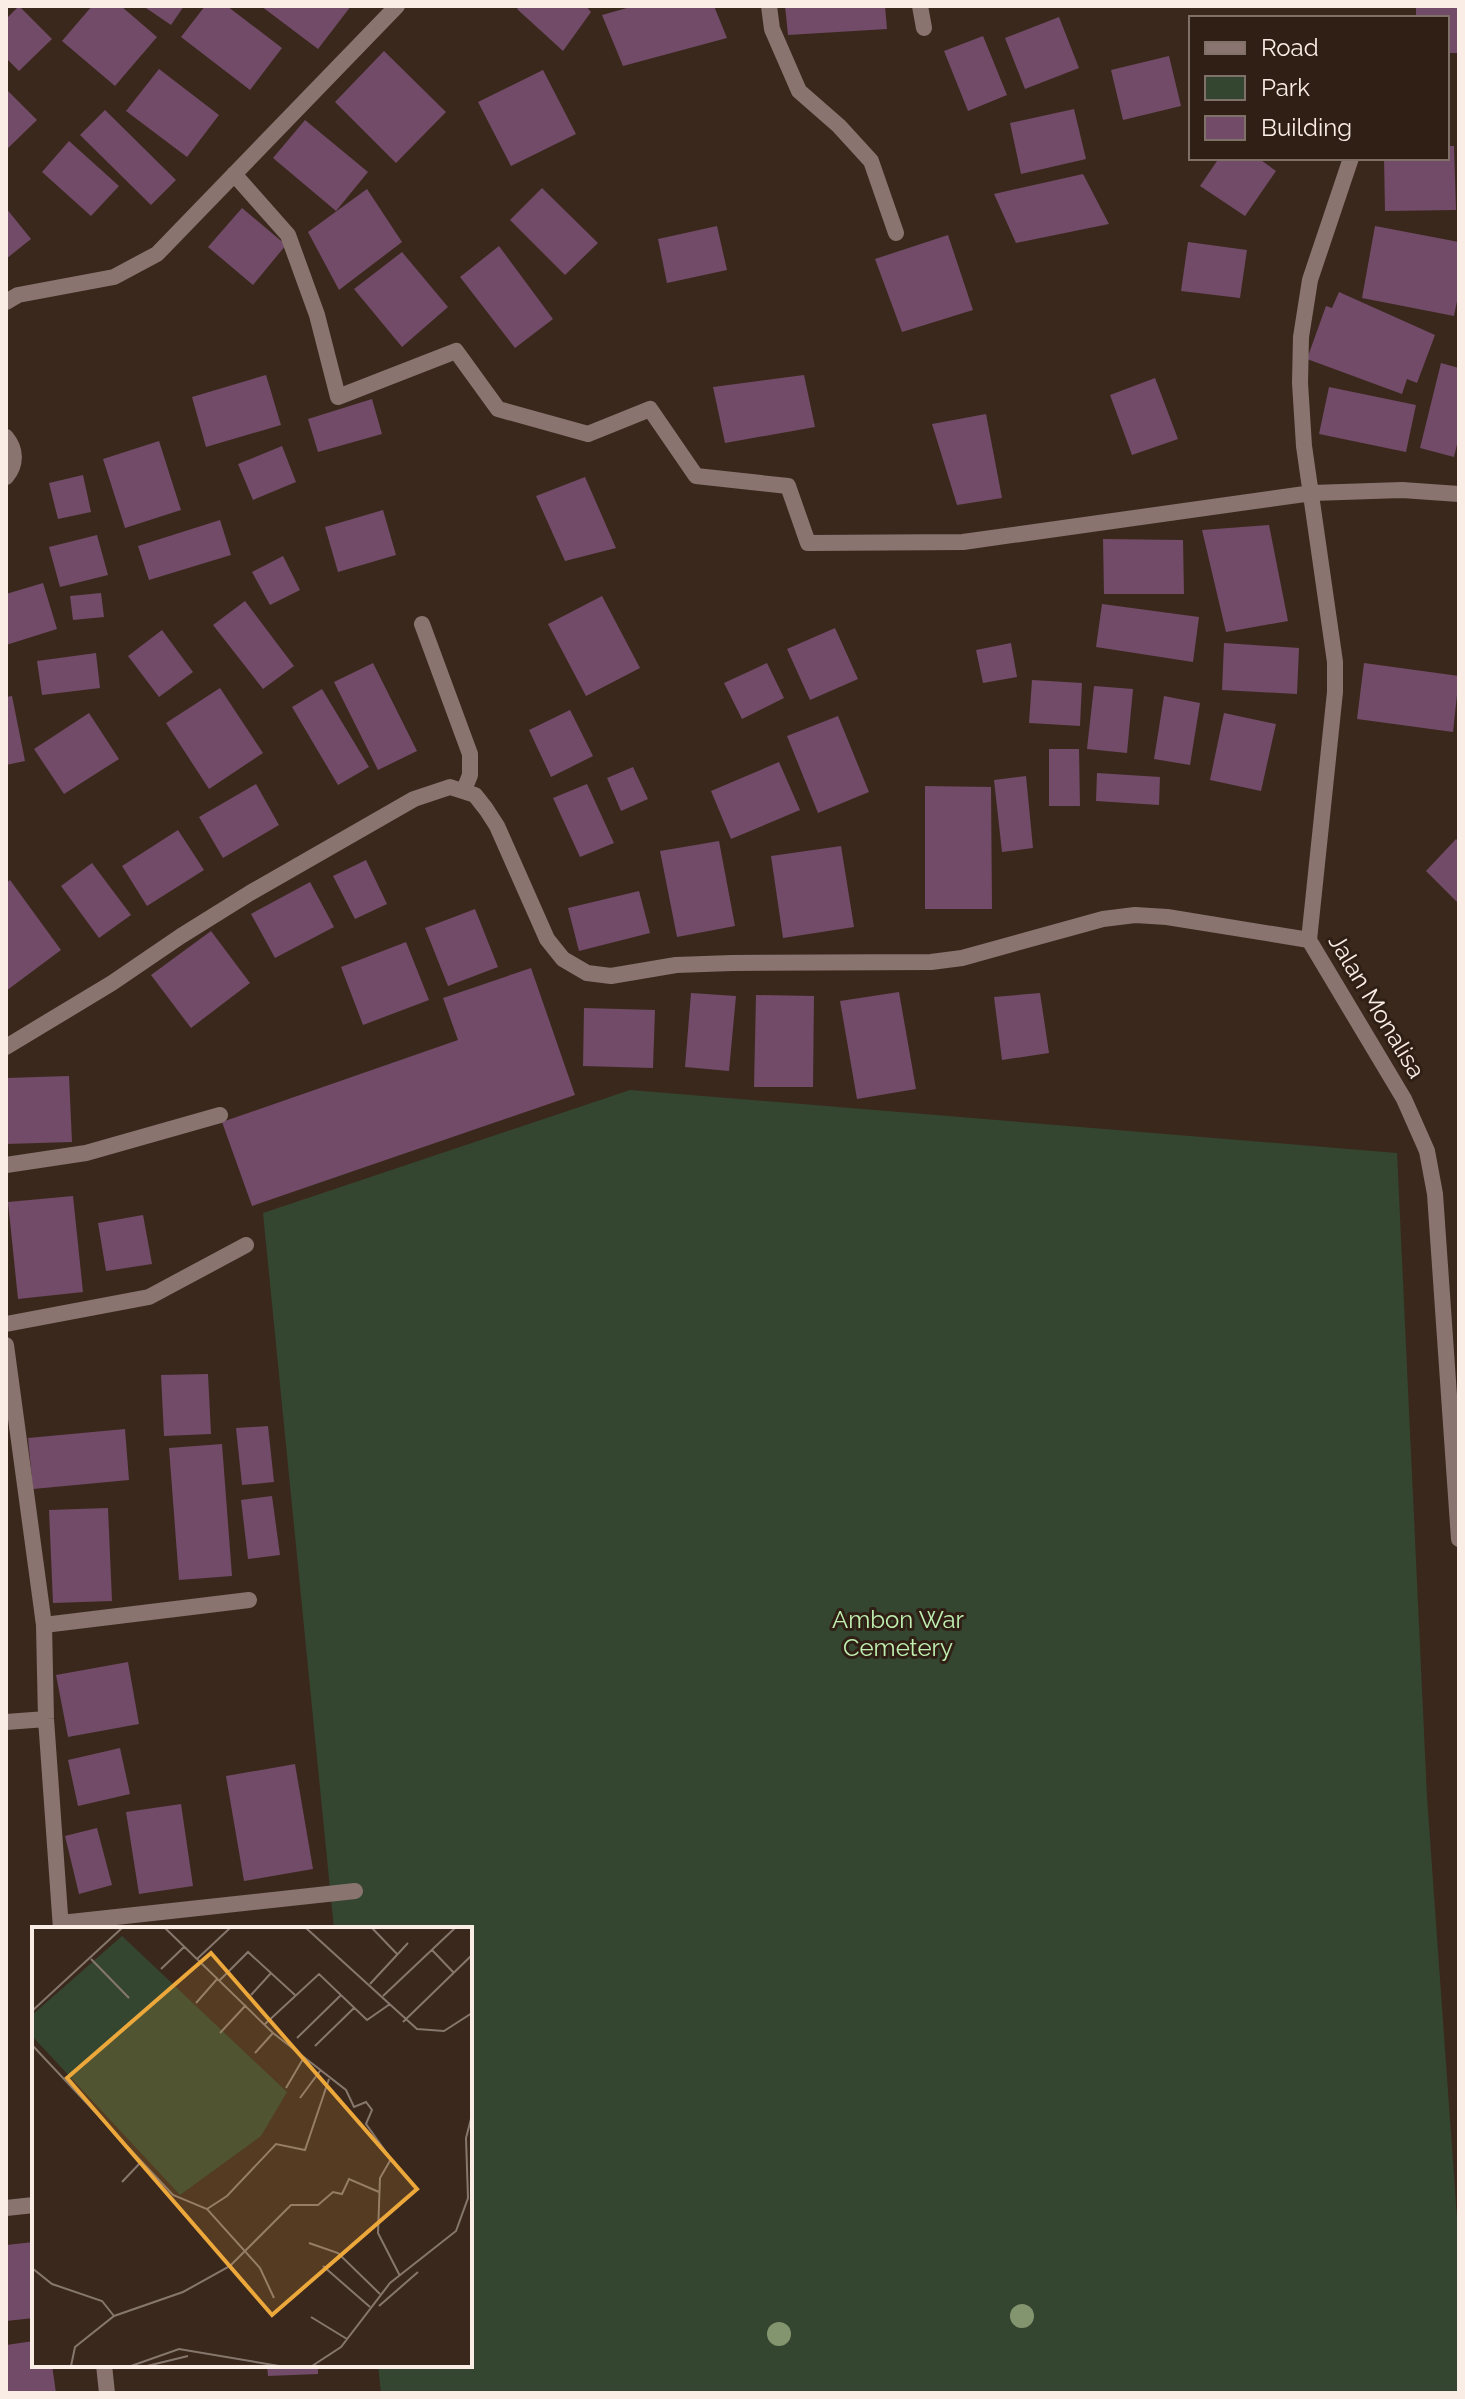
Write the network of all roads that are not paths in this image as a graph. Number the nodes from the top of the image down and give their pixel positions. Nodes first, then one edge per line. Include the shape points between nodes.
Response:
1 (397, 6) edge
2 (769, 6) edge
3 (920, 6) edge
4 (924, 28) dead end
5 (1350, 160) edge
6 (234, 174) junction
7 (896, 233) dead end
8 (6, 302) edge
9 (6, 437) edge
10 (6, 477) edge
11 (1312, 493) junction
12 (1459, 494) edge
13 (422, 624) dead end
14 (464, 790) junction
15 (1309, 940) junction
16 (6, 1047) edge
17 (220, 1115) dead end
18 (6, 1165) edge
19 (246, 1245) dead end
20 (6, 1324) edge
21 (6, 1345) edge
22 (1459, 1539) edge
23 (249, 1600) dead end
24 (44, 1625) junction
25 (46, 1719) junction
26 (6, 1722) edge
27 (355, 1891) dead end
28 (61, 1926) edge
29 (32, 2205) edge
30 (6, 2208) edge
31 (104, 2367) edge
32 (107, 2393) edge

1 - 6 street
2 - 7 street via 772,29 799,91 871,161
3 - 4 street
5 - 11 street, Jalan Monalisa via 1310,280 1301,337 1304,446
6 - 8 street via 157,254 114,277 18,295
6 - 11 street via 288,235 317,315 338,397 456,351 498,409 588,434 650,409 696,476 788,486 808,543 963,542
9 - 10 street via 15,457
11 - 12 street
11 - 15 street, Jalan Monalisa via 1335,692
13 - 14 street via 470,754
14 - 15 street via 475,795 497,826 547,939 563,959 587,973 611,976 732,963 931,962 1135,915
14 - 16 street via 450,787 414,799
15 - 22 street, Jalan Monalisa via 1404,1099 1427,1151 1435,1194
17 - 18 street via 86,1153
19 - 20 street via 149,1297
21 - 24 street
23 - 24 street
24 - 25 street
25 - 26 street
25 - 28 street
27 - 28 street
29 - 30 street
31 - 32 street

